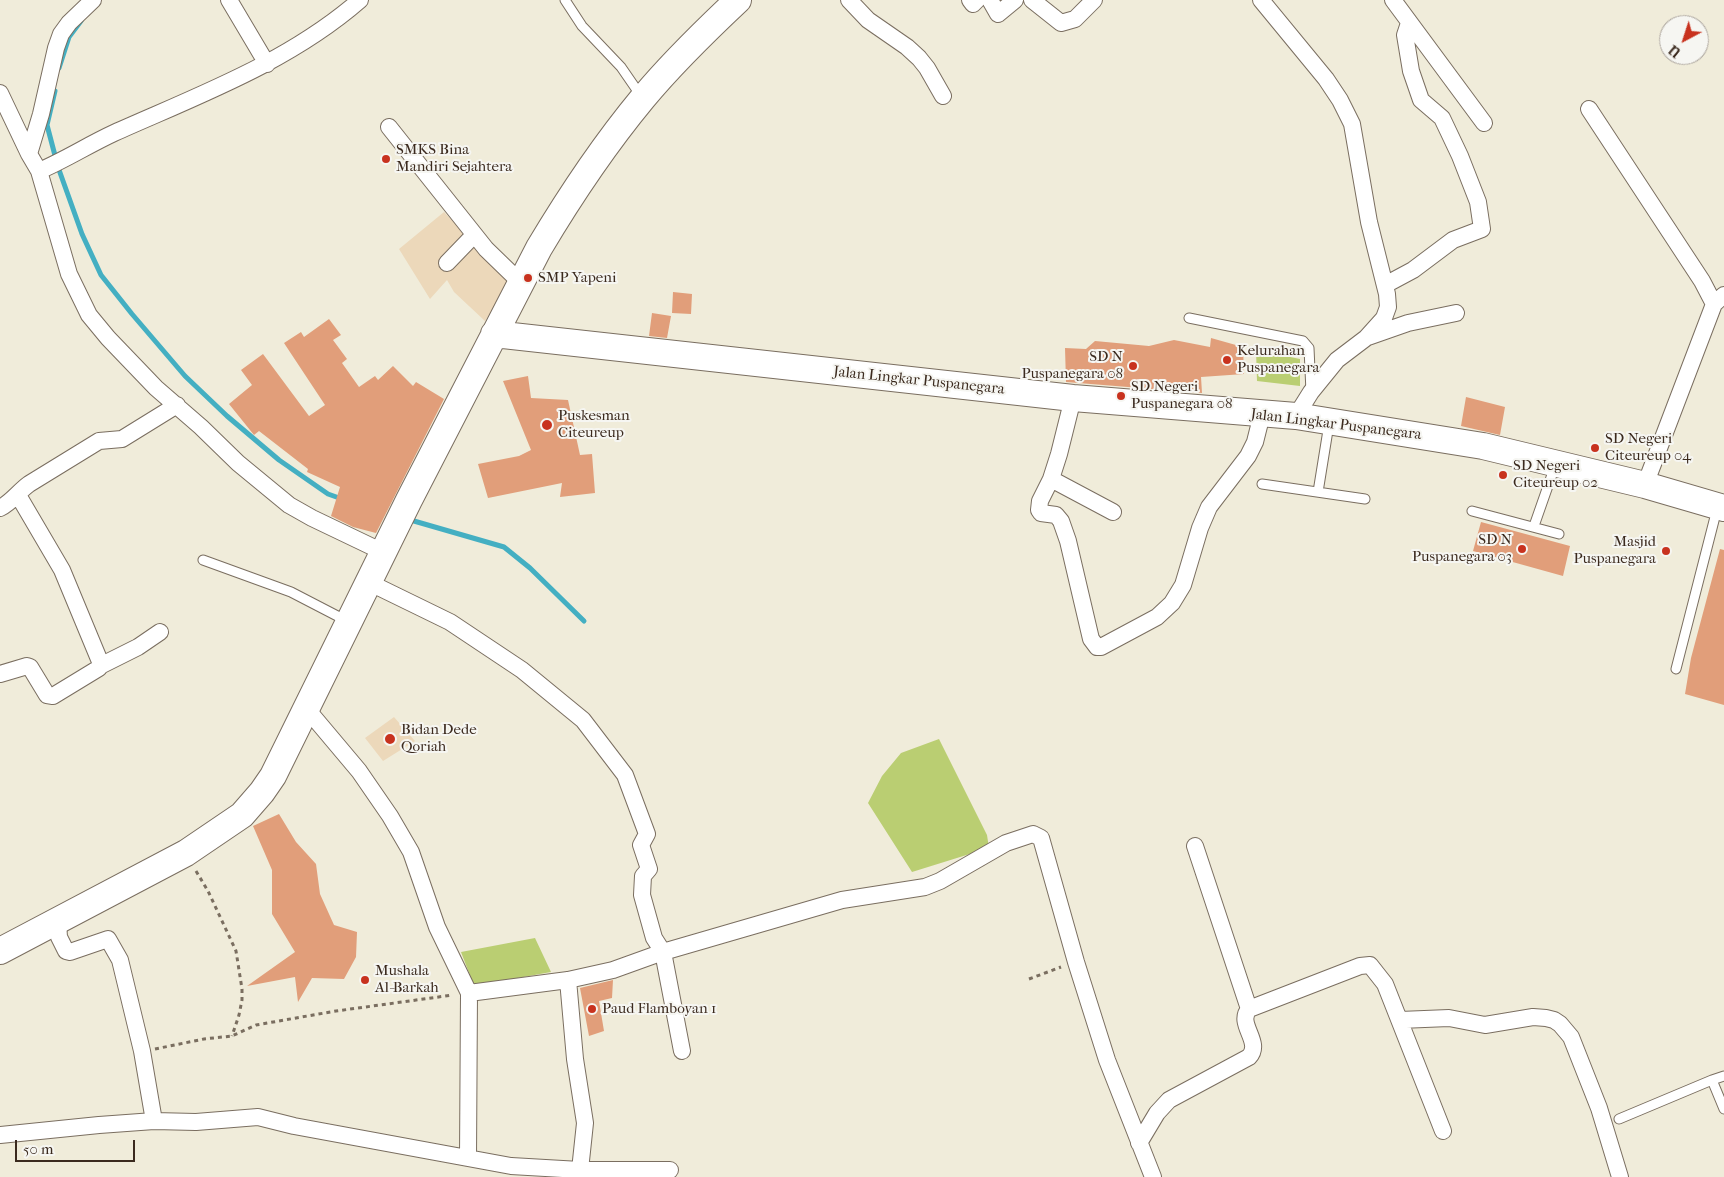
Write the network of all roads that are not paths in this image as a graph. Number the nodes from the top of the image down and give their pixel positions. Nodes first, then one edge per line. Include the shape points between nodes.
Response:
1 (93, 0) edge
2 (229, 0) edge
3 (360, 0) edge
4 (565, 0) edge
5 (738, 0) edge
6 (849, 0) edge
7 (970, 0) edge
8 (978, 0) edge
9 (990, 0) edge
10 (1015, 0) edge
11 (1032, 0) edge
12 (1094, 0) edge
13 (1261, 0) edge
14 (1393, 0) edge
15 (1409, 23) junction
16 (267, 64) junction
17 (0, 93) edge
18 (943, 96) dead end
19 (643, 98) junction
20 (1588, 109) dead end
21 (1484, 123) dead end
22 (389, 127) dead end
23 (29, 154) junction
24 (49, 167) junction
25 (474, 235) junction
26 (447, 263) dead end
27 (520, 282) junction
28 (1385, 285) junction
29 (1719, 299) edge
30 (1456, 313) dead end
31 (1189, 318) dead end
32 (494, 334) junction
33 (1366, 338) junction
34 (1311, 392) junction
35 (1073, 398) junction
36 (177, 405) junction
37 (1262, 414) junction
38 (1296, 416) junction
39 (1329, 422) junction
40 (1556, 463) junction
41 (1051, 479) junction
42 (1262, 484) dead end
43 (1645, 485) junction
44 (1318, 492) junction
45 (18, 495) junction
46 (1365, 499) dead end
47 (1721, 507) edge
48 (0, 508) edge
49 (1472, 511) dead end
50 (1113, 512) dead end
51 (1534, 526) junction
52 (1560, 534) dead end
53 (386, 547) junction
54 (203, 560) dead end
55 (368, 582) junction
56 (349, 623) junction
57 (160, 632) dead end
58 (100, 666) junction
59 (1676, 669) dead end
60 (0, 674) edge
61 (306, 708) junction
62 (1195, 846) dead end
63 (58, 922) junction
64 (0, 951) edge
65 (663, 952) junction
66 (568, 980) junction
67 (469, 993) junction
68 (1249, 1009) junction
69 (1400, 1020) junction
70 (682, 1051) dead end
71 (1724, 1076) edge
72 (1712, 1080) junction
73 (1724, 1109) edge
74 (1619, 1119) dead end
75 (154, 1121) junction
76 (1443, 1130) dead end
77 (0, 1135) edge
78 (1139, 1143) junction
79 (468, 1158) junction
80 (580, 1170) junction
81 (670, 1170) dead end
82 (1153, 1177) edge
83 (1620, 1177) edge

1 - 23 street via 61,34
2 - 16 street
3 - 16 street via 317,33
4 - 19 lane via 582,26 621,67
5 - 19 main road
6 - 18 street via 868,20 919,58
7 - 8 street via 973,4
9 - 10 street via 998,14
11 - 12 street via 1061,23 1075,19
13 - 28 street via 1326,79 1352,124 1369,222
14 - 15 street
15 - 21 street
15 - 28 street via 1405,35 1411,71 1421,100 1442,118 1460,156 1478,202 1482,229 1453,240 1413,270
16 - 24 street
17 - 23 street
19 - 27 main road via 563,208
20 - 29 street via 1702,281
22 - 25 street
23 - 24 street
24 - 36 street via 69,274 89,315 156,388
25 - 26 street
25 - 27 street
27 - 32 main road
28 - 33 street via 1388,307 1384,318
29 - 43 street
30 - 33 street via 1408,323
31 - 34 lane via 1303,341 1309,348
32 - 35 main road, Jalan Lingkar Puspanegara
32 - 53 main road
33 - 34 street via 1337,360
34 - 38 street
35 - 37 main road, Jalan Lingkar Puspanegara
35 - 41 street
36 - 45 street via 122,439 99,441 29,484
36 - 53 street via 238,463 289,505 312,518
37 - 38 main road, Jalan Lingkar Puspanegara
37 - 41 street via 1248,456 1209,507 1183,585 1172,604 1157,617 1102,647 1097,647 1091,639 1061,521 1056,515 1039,510
38 - 39 main road, Jalan Lingkar Puspanegara
39 - 40 main road, Jalan Lingkar Puspanegara via 1483,446
39 - 44 lane
40 - 43 main road, Jalan Lingkar Puspanegara
40 - 51 lane
41 - 50 street
42 - 44 lane
43 - 47 main road, Jalan Lingkar Puspanegara
44 - 46 lane
45 - 48 street
45 - 58 street via 62,570
47 - 59 lane
49 - 51 lane
51 - 52 lane
53 - 55 main road
54 - 56 lane via 291,592
55 - 56 main road
55 - 65 street via 450,622 522,670 583,720 625,775 647,834 641,846 649,869 643,876 642,895 654,938
56 - 61 main road
57 - 58 street
58 - 60 street via 53,696 47,695 30,667
61 - 63 main road via 273,776 253,804 232,823 186,853
61 - 67 street via 359,771 411,852 437,927
62 - 68 street
63 - 64 main road
63 - 75 street via 66,951 106,938 120,960 142,1051
65 - 66 street via 613,970
65 - 70 street
65 - 78 street via 842,900 926,887 1006,843 1033,834 1041,838 1107,1060
66 - 67 street
66 - 80 street via 585,1123
67 - 79 street
68 - 69 street via 1370,965 1385,984
68 - 78 street via 1245,1019 1253,1053 1169,1100
69 - 76 street
69 - 83 street via 1450,1018 1485,1024 1533,1018 1554,1020 1571,1038 1599,1108
71 - 72 lane
72 - 73 lane
72 - 74 lane
75 - 77 street
75 - 79 street via 196,1122 258,1117
78 - 82 street
79 - 80 street via 512,1166
80 - 81 street

